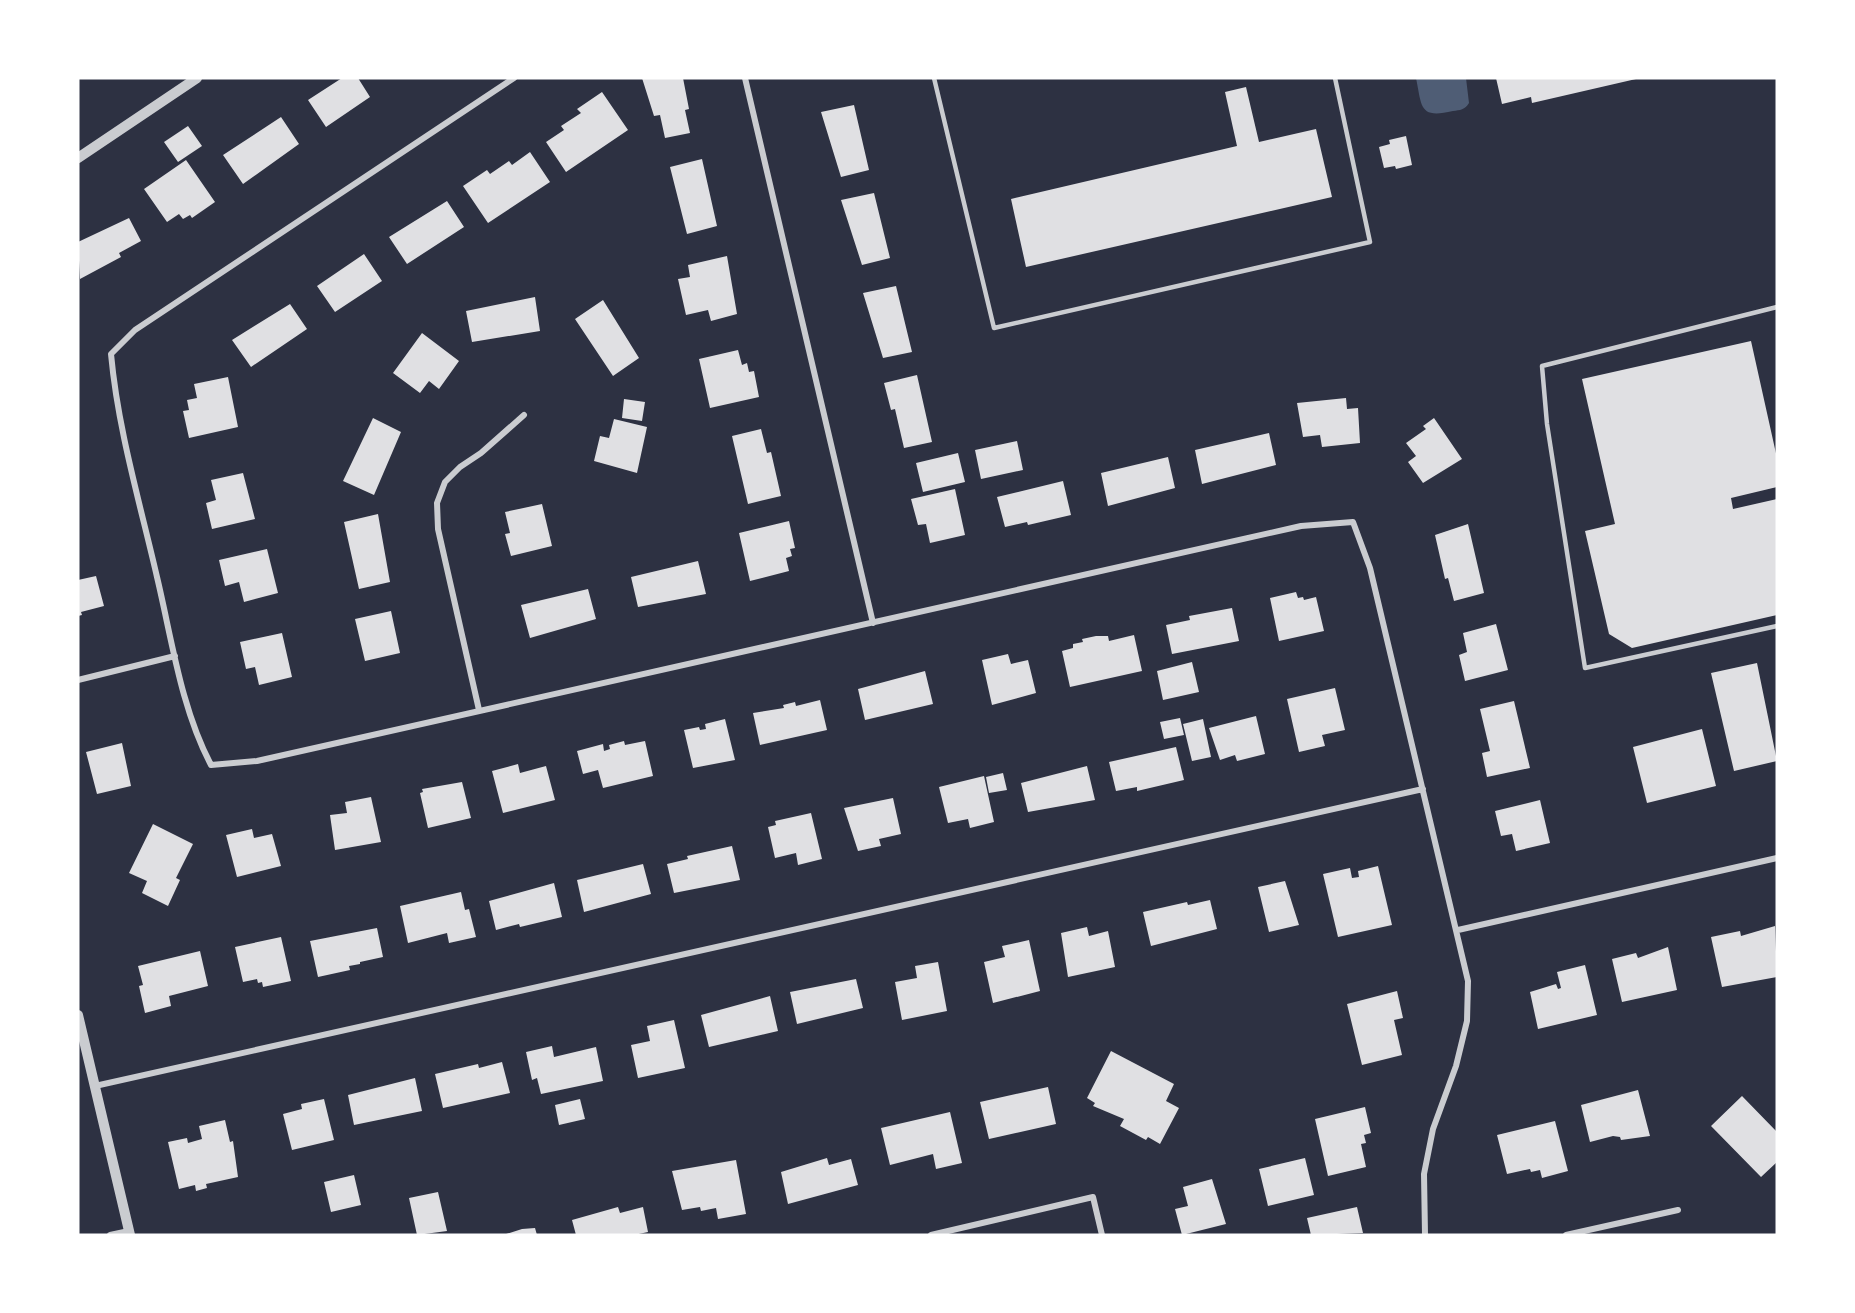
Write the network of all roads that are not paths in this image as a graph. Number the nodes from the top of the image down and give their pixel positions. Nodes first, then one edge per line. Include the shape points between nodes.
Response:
1 (197, 78) edge
2 (514, 78) edge
3 (745, 78) edge
4 (934, 78) edge
5 (1335, 78) edge
6 (78, 158) edge
7 (1777, 306) edge
8 (524, 415) dead end
9 (873, 622) junction
10 (1777, 626) edge
11 (175, 656) junction
12 (78, 680) edge
13 (479, 710) junction
14 (1423, 789) junction
15 (1777, 858) edge
16 (1458, 930) junction
17 (78, 1015) edge
18 (95, 1086) junction
19 (1678, 1210) dead end
20 (129, 1233) edge
21 (111, 1235) edge
22 (931, 1235) edge
23 (1102, 1235) edge
24 (1425, 1235) edge
25 (1566, 1235) edge

1 - 6 street
2 - 11 street via 135,330 111,354 115,398
3 - 9 street
4 - 5 lane via 994,328 1370,242
7 - 10 lane via 1542,366 1547,424 1585,668
8 - 13 street via 460,467 445,482 436,502 438,529
9 - 13 street
9 - 14 street via 1301,526 1353,522 1370,568
11 - 12 street
11 - 13 street via 196,737 211,765 257,761
14 - 16 street
14 - 18 street
15 - 16 street
16 - 24 street via 1468,981 1467,1021 1456,1066 1432,1129 1424,1174
17 - 18 street
18 - 20 street
19 - 25 street
20 - 21 street
22 - 23 street via 1093,1197

